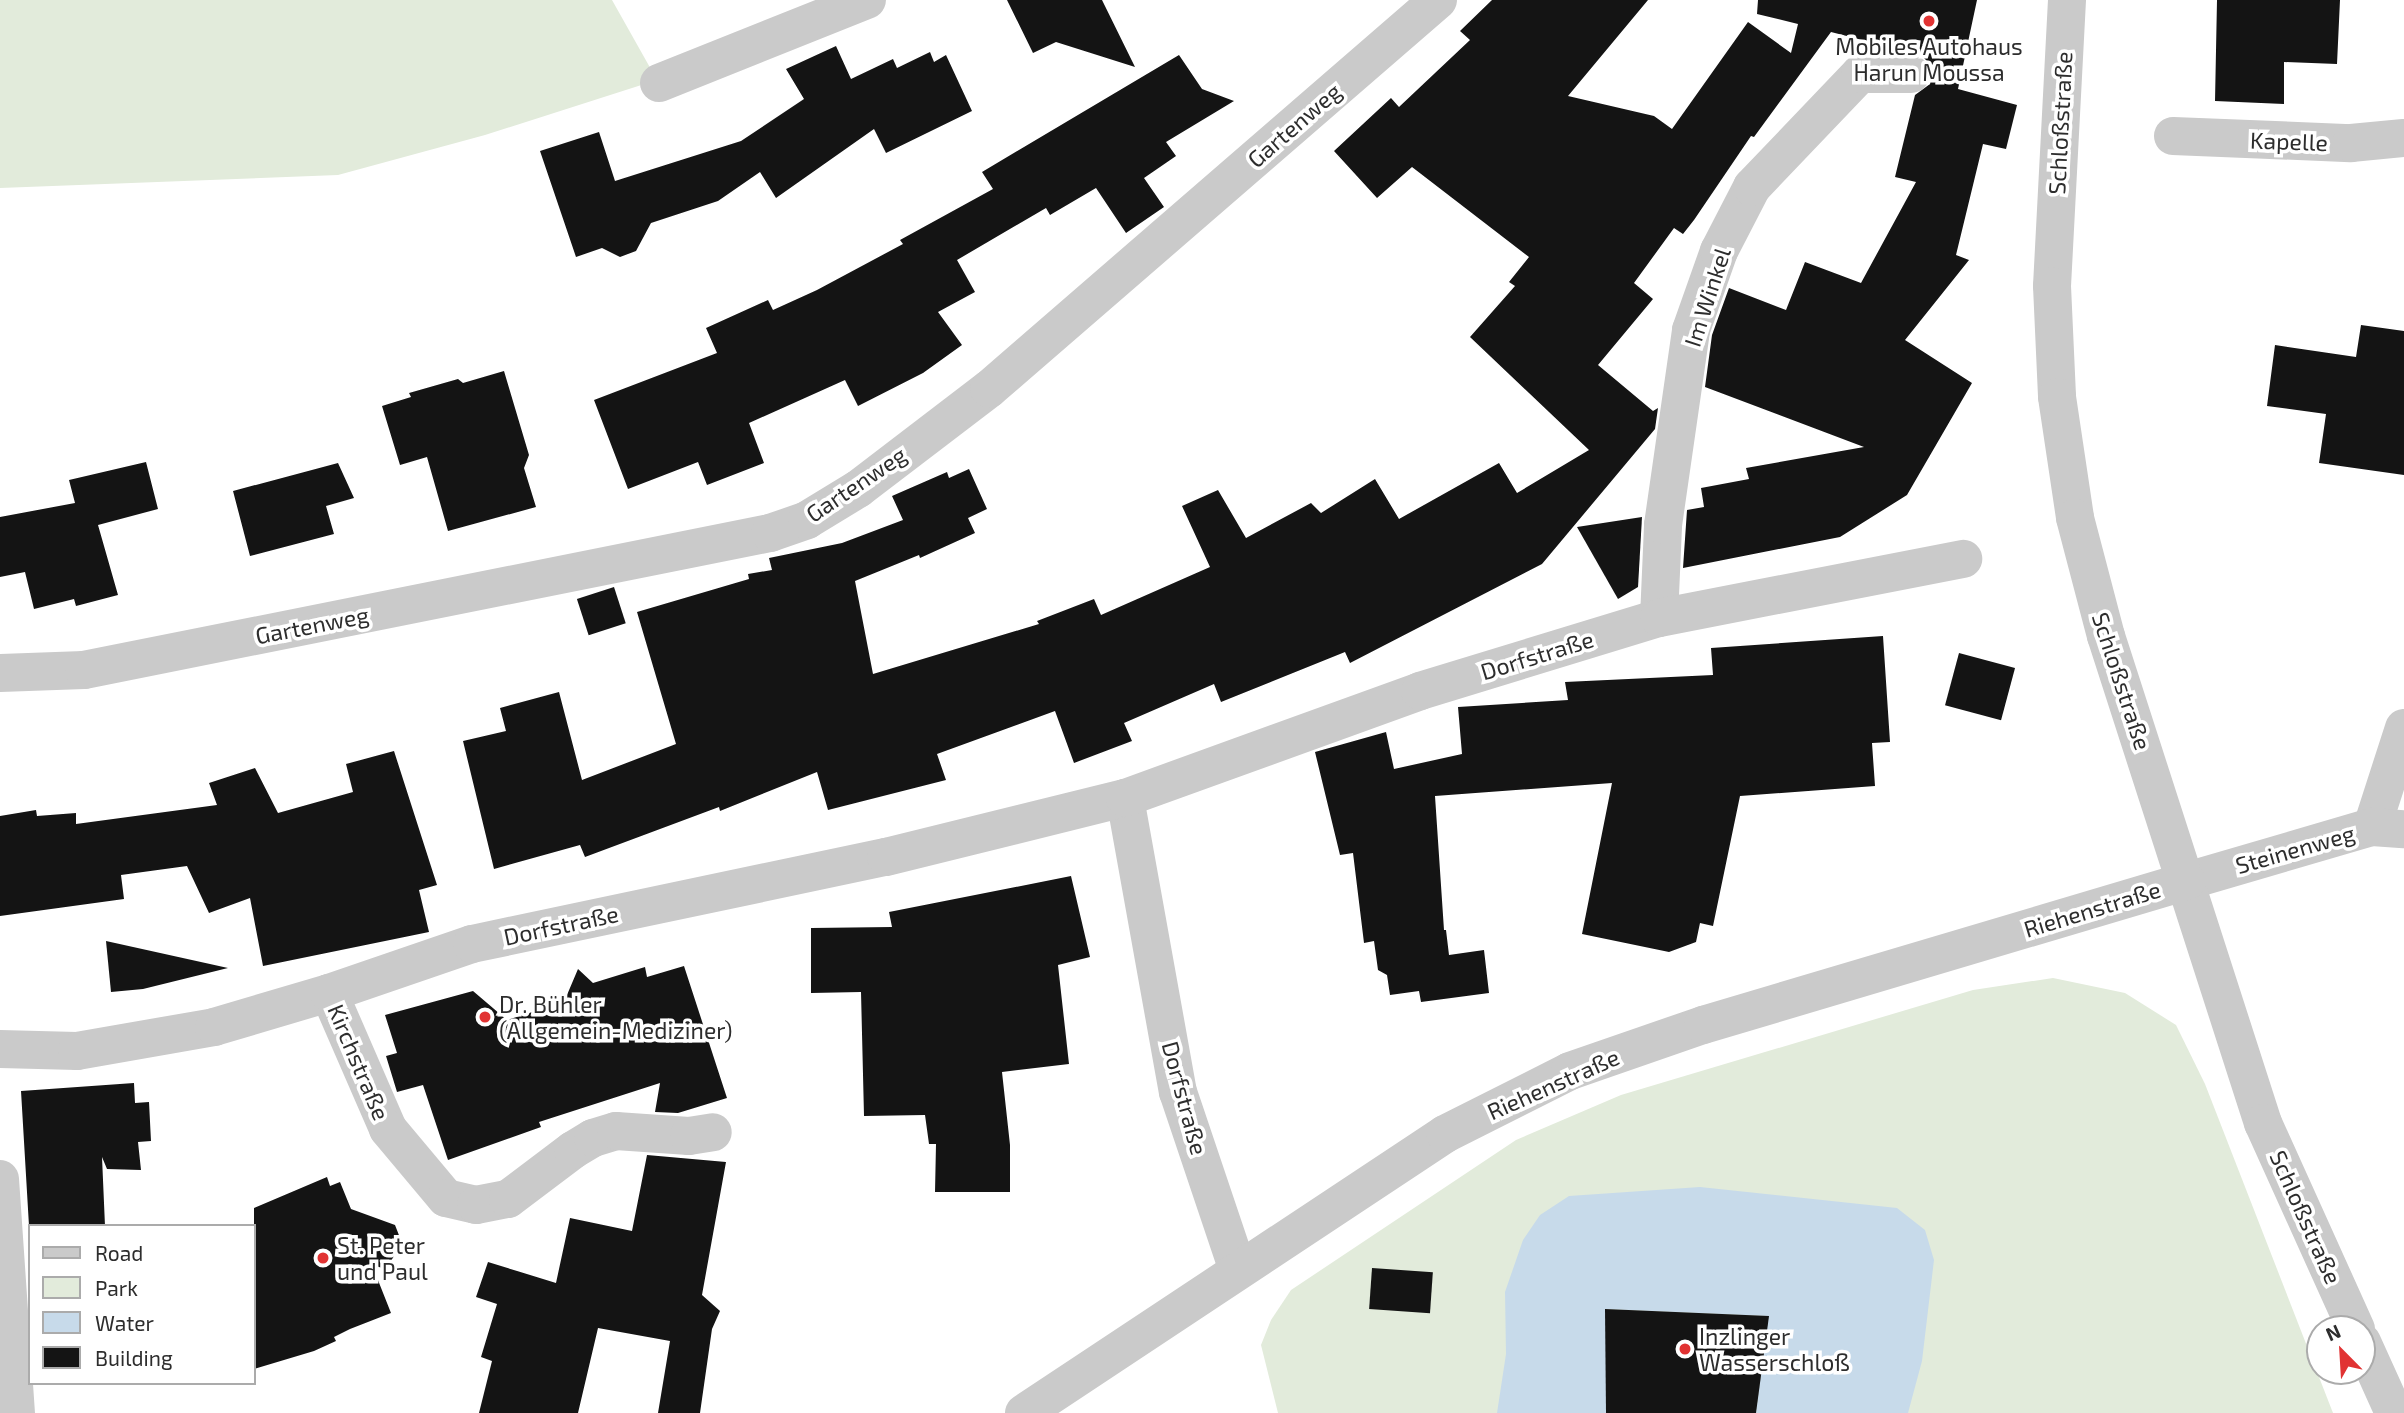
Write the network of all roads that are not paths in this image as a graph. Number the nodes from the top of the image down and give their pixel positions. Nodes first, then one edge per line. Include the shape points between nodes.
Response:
1 (867, 0) edge
2 (1438, 0) edge
3 (2067, 0) edge
4 (1911, 74) dead end
5 (660, 83) dead end
6 (2173, 136) dead end
7 (2404, 138) edge
8 (1963, 559) dead end
9 (1659, 618) junction
10 (0, 673) edge
11 (2404, 728) edge
12 (1125, 798) junction
13 (2388, 828) edge
14 (2188, 881) junction
15 (329, 993) junction
16 (0, 1049) edge
17 (713, 1132) dead end
18 (0, 1179) edge
19 (1238, 1270) junction
20 (2350, 1315) edge
21 (2376, 1373) edge
22 (16, 1413) edge
23 (1024, 1413) edge
24 (2394, 1413) edge

1 - 5 street
2 - 10 street, Gartenweg via 989,388 858,489 807,520 770,533 84,670
3 - 14 street, Schloßstraße via 2052,286 2057,397 2075,518 2106,636
4 - 9 street, Im Winkel via 1860,74 1752,187 1719,251 1691,330 1663,525
6 - 7 street, Kapelle via 2351,143
8 - 9 street, Dorfstraße
9 - 12 street, Dorfstraße via 1420,691
11 - 13 street
12 - 15 street, Dorfstraße via 886,857 472,944
12 - 19 street, Dorfstraße via 1178,1091
13 - 14 street, Steinenweg
14 - 19 street, Riehenstraße via 1703,1025 1570,1071 1445,1134
14 - 20 street, Schloßstraße via 2263,1123
15 - 16 street, Dorfstraße via 214,1027 77,1051
15 - 17 street, Kirchstraße via 388,1129 446,1198 476,1205 508,1199 573,1150 617,1131 689,1136
18 - 22 street
19 - 23 street, Riehenstraße
21 - 24 street

